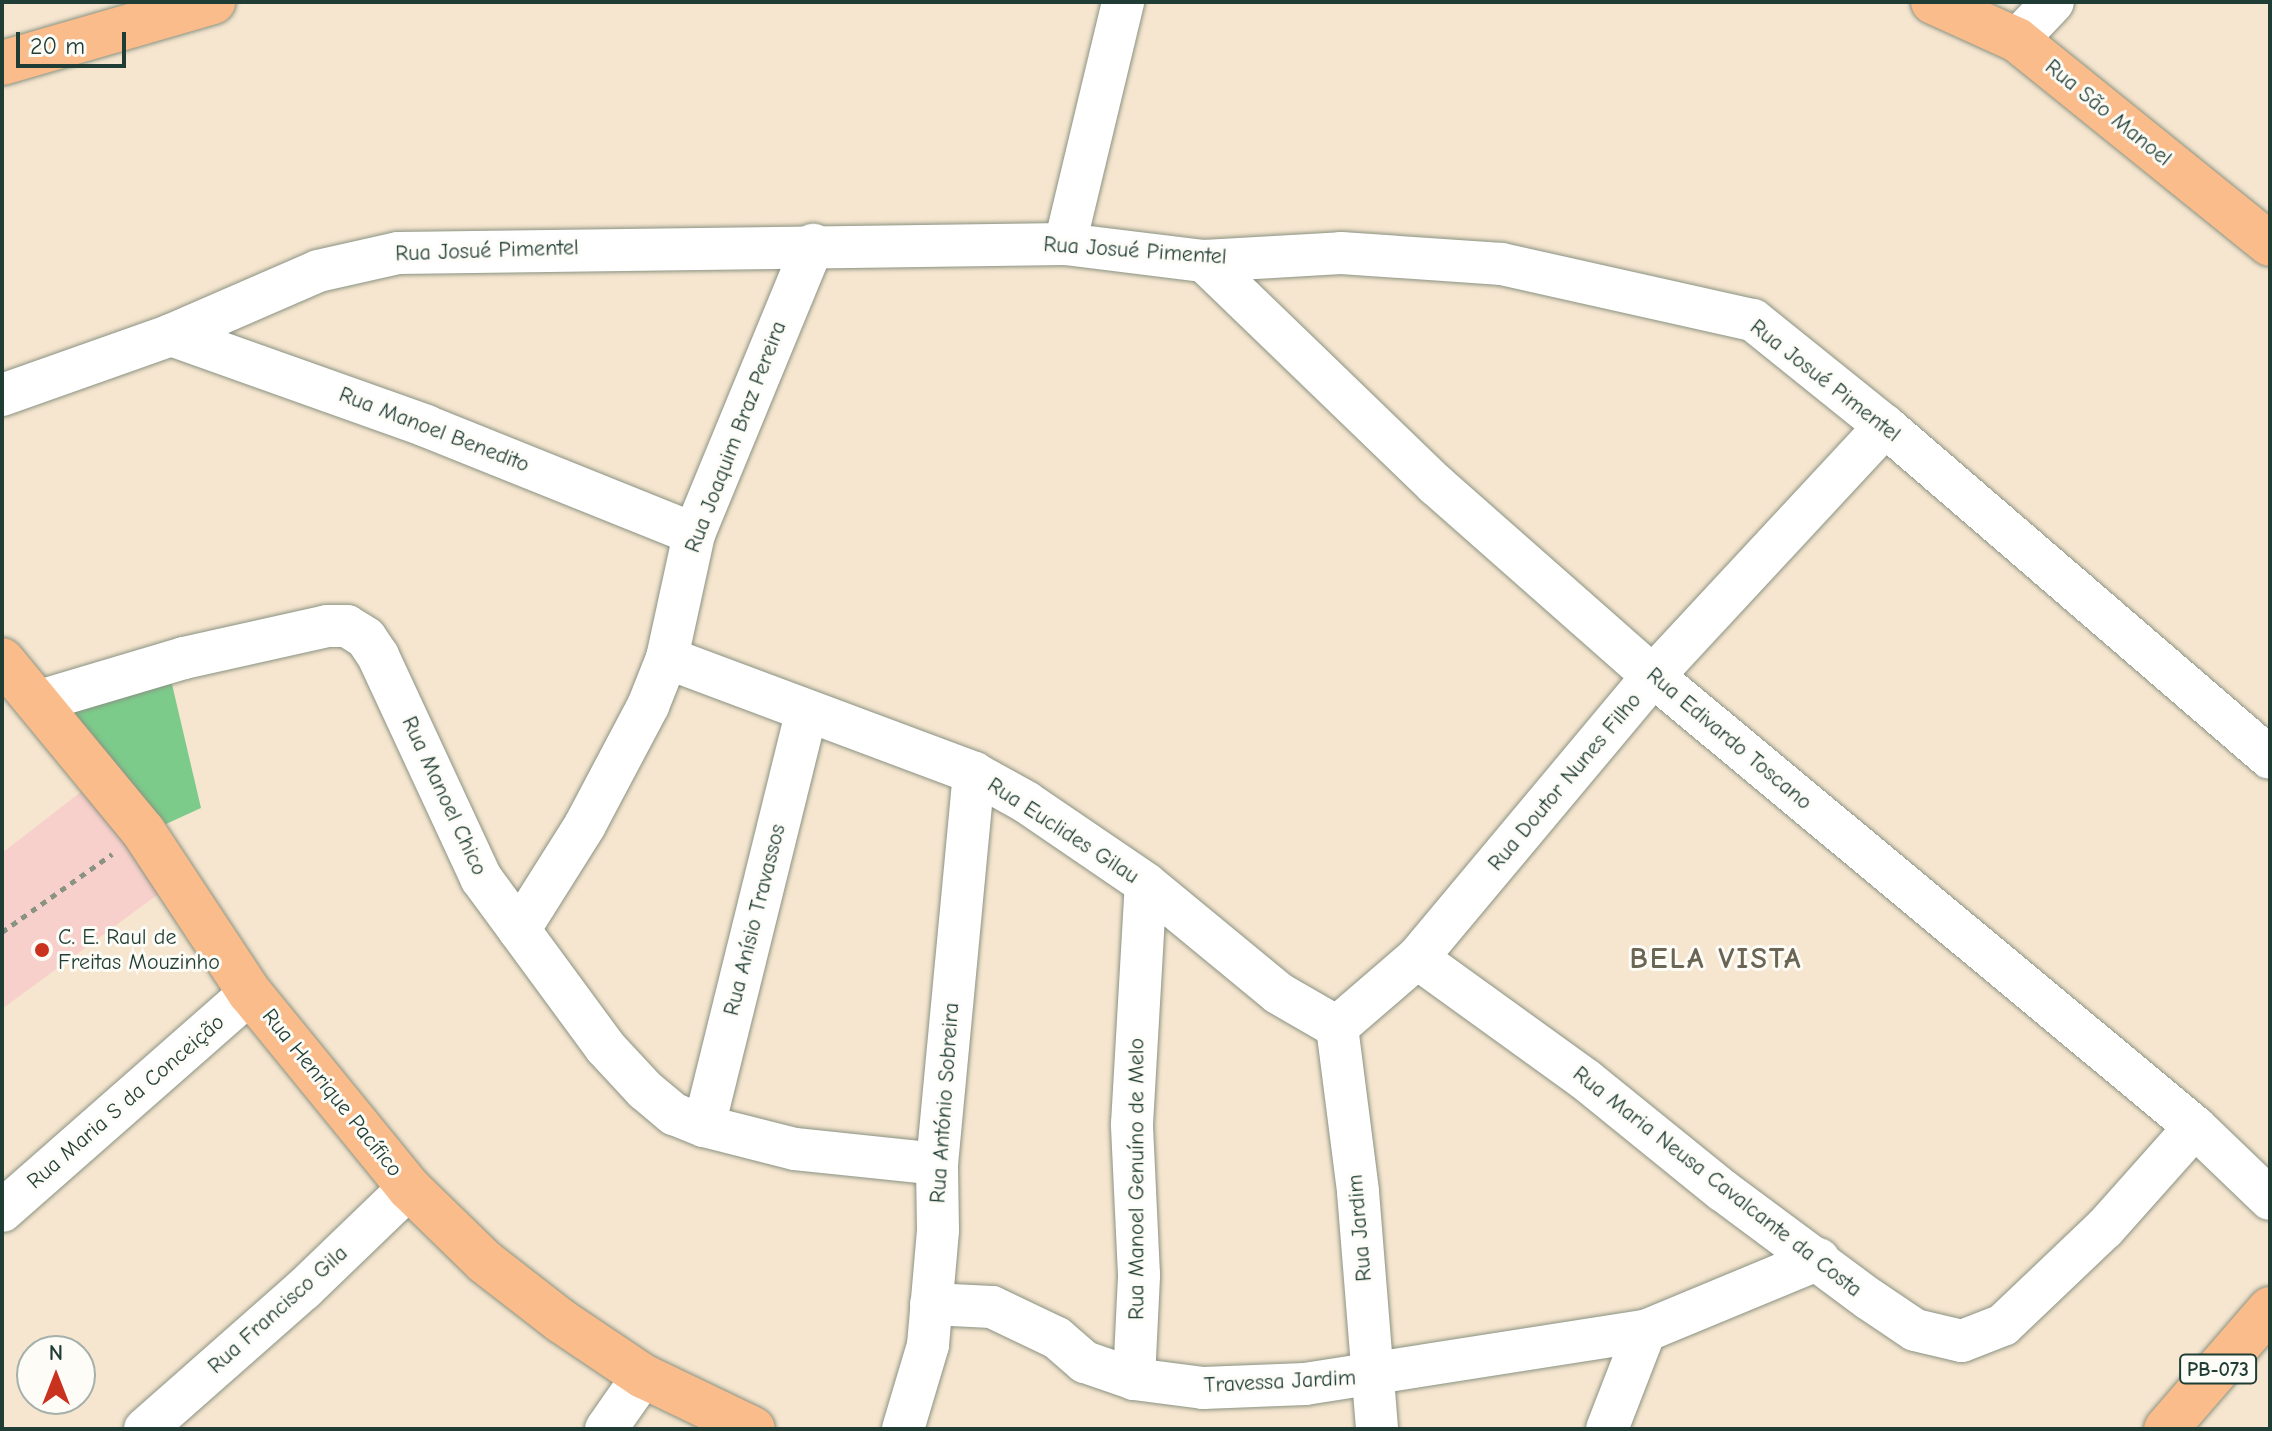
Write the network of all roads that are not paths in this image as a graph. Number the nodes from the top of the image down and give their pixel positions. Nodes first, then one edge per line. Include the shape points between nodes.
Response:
1 (213, 2) edge
2 (1123, 2) edge
3 (1933, 2) edge
4 (2053, 2) edge
5 (2017, 40) junction
6 (2, 63) edge
7 (1065, 244) junction
8 (2270, 244) edge
9 (813, 245) junction
10 (1204, 261) junction
11 (171, 335) junction
12 (2, 395) edge
13 (1885, 426) junction
14 (694, 534) junction
15 (667, 658) junction
16 (1653, 676) junction
17 (13, 679) edge
18 (806, 713) junction
19 (2270, 758) edge
20 (974, 773) junction
21 (1146, 884) junction
22 (519, 930) junction
23 (1417, 958) junction
24 (250, 993) junction
25 (1337, 1027) junction
26 (704, 1126) junction
27 (2195, 1127) junction
28 (937, 1164) junction
29 (409, 1188) junction
30 (2270, 1199) edge
31 (2, 1211) edge
32 (1819, 1259) junction
33 (931, 1304) junction
34 (2270, 1309) edge
35 (1645, 1331) junction
36 (643, 1376) junction
37 (1373, 1377) junction
38 (1134, 1379) junction
39 (2179, 1419) edge
40 (148, 1428) edge
41 (606, 1429) edge
42 (753, 1429) edge
43 (903, 1429) edge
44 (1377, 1429) edge
45 (1607, 1429) edge

1 - 6 main road
2 - 7 street
3 - 5 main road, Rua São Manoel
4 - 5 street
5 - 8 main road, Rua São Manoel
7 - 9 street, Rua Josué Pimentel
7 - 10 street, Rua Josué Pimentel
9 - 11 street, Rua Josué Pimentel via 398,253 318,271
9 - 14 street, Rua Joaquim Braz Pereira
10 - 13 street, Rua Josué Pimentel via 1416,255 1502,264 1702,305 1753,320
10 - 16 street, Rua Edivardo Toscano via 1436,485
11 - 12 street, Rua Josué Pimentel
11 - 14 street, Rua Manoel Benedito via 426,426
13 - 16 street, Rua Doutor Nunes Filho
13 - 19 street, Rua Josué Pimentel
14 - 15 street, Rua Joaquim Braz Pereira
15 - 18 street, Rua Euclides Gilau
15 - 22 street, Rua Joaquim Braz Pereira via 585,825
16 - 23 street, Rua Doutor Nunes Filho
16 - 27 street, Rua Edivardo Toscano
17 - 22 street, Rua Manoel Chico via 184,658 347,626 366,638 378,656 481,878
17 - 24 main road, Rua Henrique Pacífico via 143,831
18 - 20 street, Rua Euclides Gilau
18 - 26 street, Rua Anísio Travassos
20 - 21 street, Rua Euclides Gilau
20 - 28 street, Rua António Sobreira
21 - 25 street, Rua Euclides Gilau via 1278,993
21 - 38 street, Rua Manoel Genuíno de Melo via 1132,1124 1139,1275
22 - 26 street, Rua Manoel Chico via 605,1047 645,1090 674,1114
23 - 25 street, Rua Doutor Nunes Filho
23 - 32 street, Rua Maria Neusa Cavalcante da Costa
24 - 29 main road, Rua Henrique Pacífico
24 - 31 street, Rua Maria S da Conceição
25 - 37 street, Rua Jardim
26 - 28 street, Rua Manoel Chico via 795,1149
27 - 30 street, Rua Edivardo Toscano
27 - 32 street, Rua Maria Neusa Cavalcante da Costa via 2105,1228 2003,1325 1962,1341 1915,1330
28 - 33 street, Rua António Sobreira
29 - 36 main road, Rua Henrique Pacífico via 485,1262
29 - 40 street, Rua Francisco Gila
32 - 35 street, Travessa Jardim
33 - 38 street, Travessa Jardim via 992,1307 1057,1338 1085,1362
33 - 43 street, Rua António Sobreira via 928,1345
34 - 39 main road, PB-073
35 - 37 street, Travessa Jardim
35 - 45 street
36 - 41 street
36 - 42 main road, Rua Henrique Pacífico
37 - 38 street, Travessa Jardim via 1203,1388
37 - 44 street, Rua Jardim

